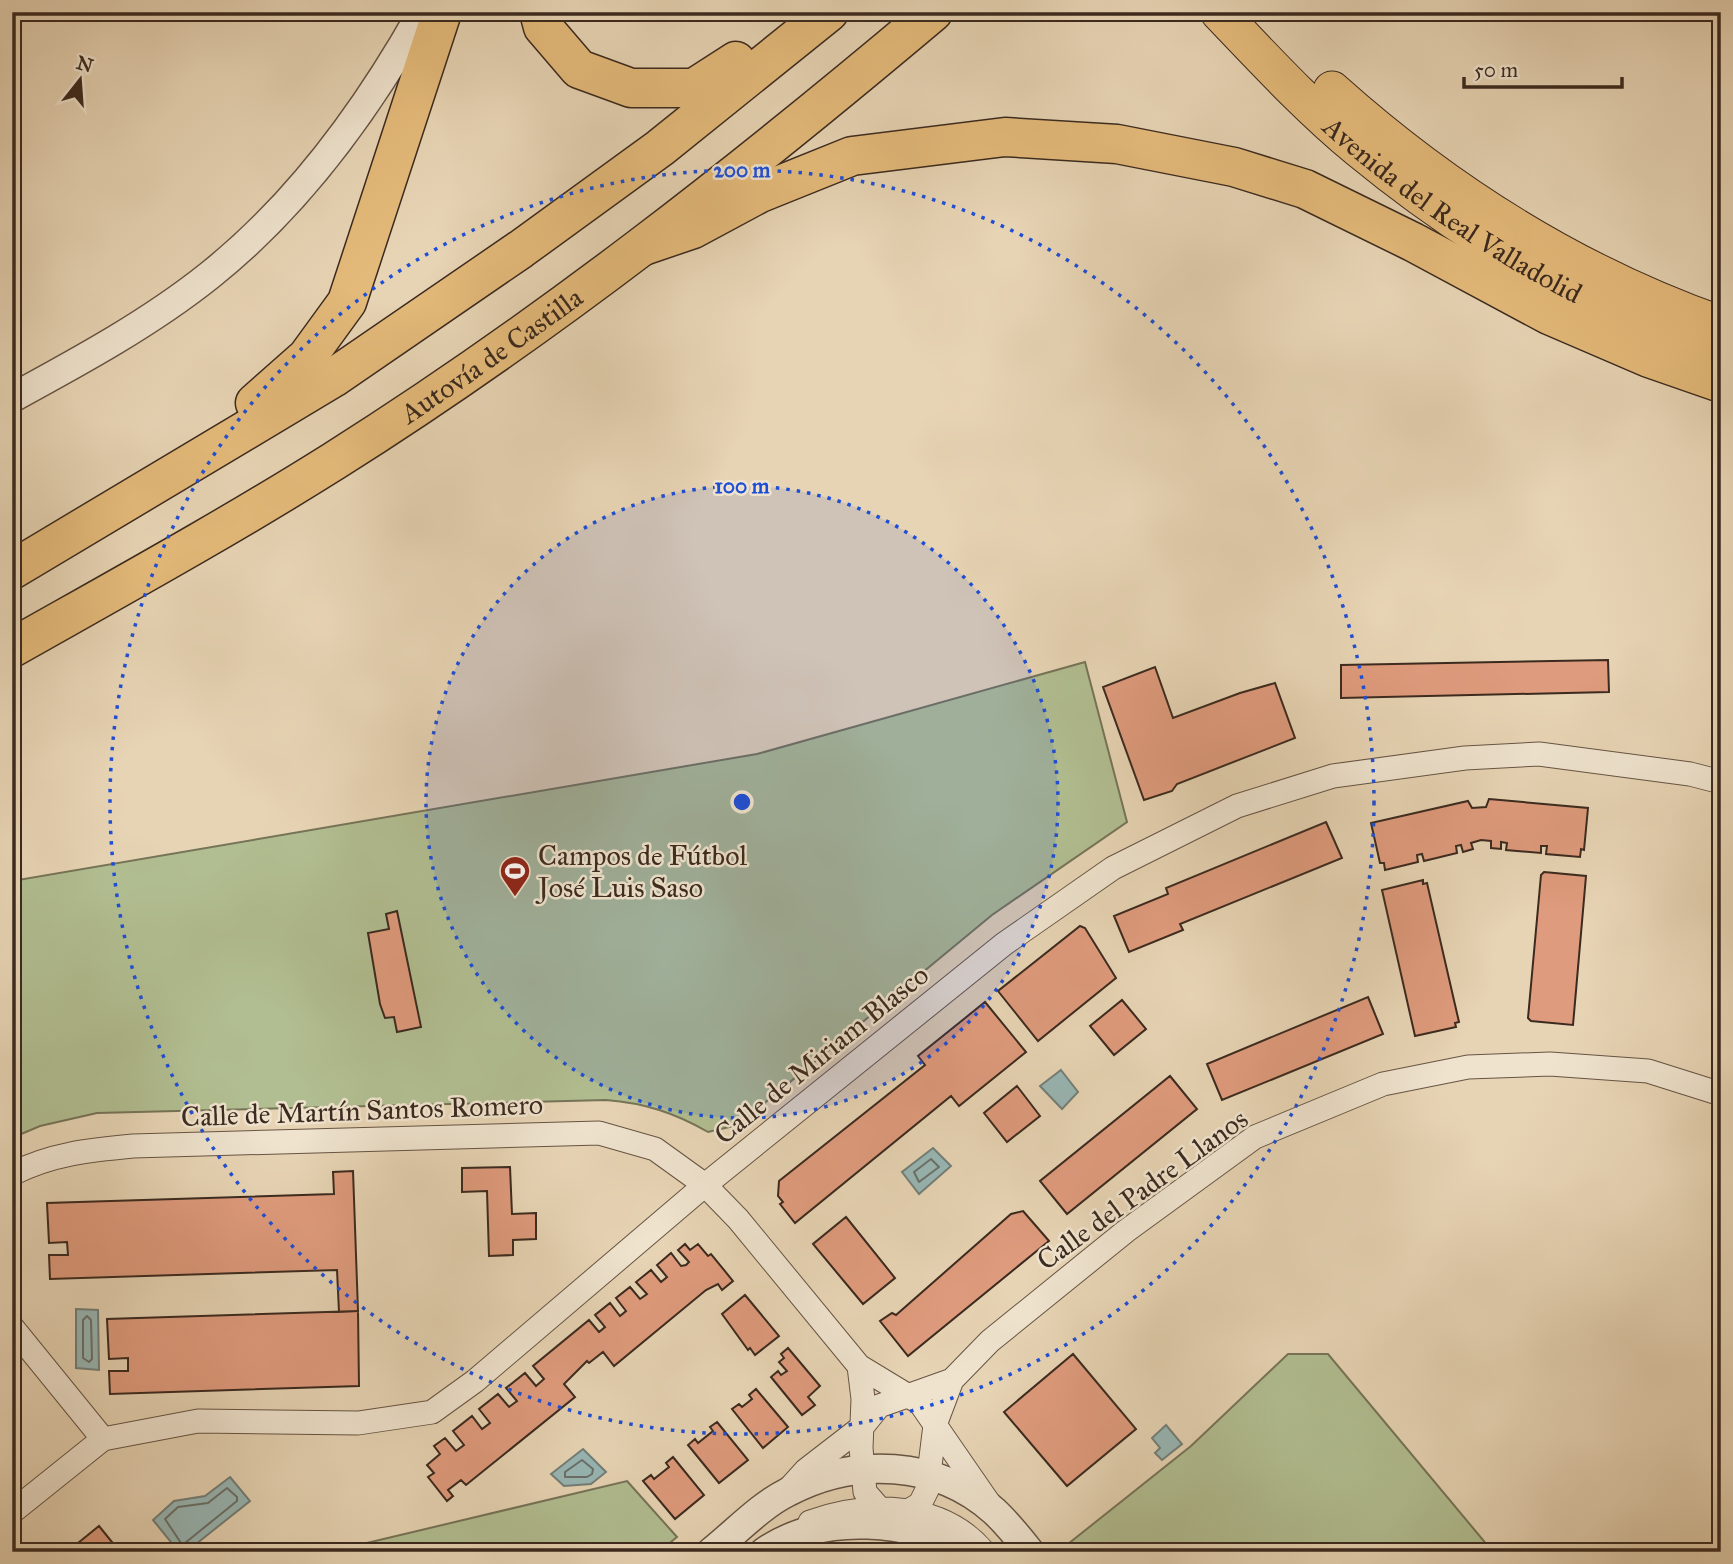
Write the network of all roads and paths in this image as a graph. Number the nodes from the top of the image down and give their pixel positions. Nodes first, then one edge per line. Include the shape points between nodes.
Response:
1 (422, 12) edge
2 (442, 12) edge
3 (539, 12) edge
4 (811, 12) edge
5 (830, 12) edge
6 (933, 12) edge
7 (1219, 12) edge
8 (1251, 12) edge
9 (643, 246) junction
10 (1721, 325) edge
11 (1721, 355) edge
12 (1721, 383) edge
13 (12, 398) edge
14 (67, 539) junction
15 (12, 570) edge
16 (12, 648) edge
17 (1721, 782) edge
18 (1721, 1094) edge
19 (12, 1174) edge
20 (705, 1185) junction
21 (12, 1327) edge
22 (859, 1366) junction
23 (952, 1380) junction
24 (905, 1394) junction
25 (935, 1425) junction
26 (863, 1426) junction
27 (103, 1439) junction
28 (862, 1469) junction
29 (931, 1475) junction
30 (785, 1493) junction
31 (908, 1511) junction
32 (995, 1511) junction
33 (12, 1512) edge
34 (873, 1516) junction
35 (770, 1547) edge
36 (711, 1552) edge
37 (973, 1552) edge
38 (984, 1552) edge
39 (1030, 1552) edge

1 - 13 street via 385,78 305,185 220,266 98,351
2 - 14 highway via 347,302 307,358 273,391 114,493
3 - 4 highway via 542,27 579,69 631,88 664,90 694,88
5 - 14 highway via 660,148 521,249 322,384
6 - 9 highway, Autovía de Castilla
7 - 11 highway, Avenida del Real Valladolid via 1358,148 1433,206 1572,294
8 - 10 highway, Avenida del Real Valladolid via 1368,123 1447,184 1624,288
9 - 12 highway via 693,229 760,193 852,156 1005,137 1117,144 1234,167 1305,189 1549,315
9 - 16 highway, Autovía de Castilla via 558,310 334,461
14 - 15 highway
17 - 20 street, Calle de Miriam Blasco via 1539,754 1398,764 1333,776 1237,806 1114,868 1004,944
18 - 23 street, Calle del Padre Llanos via 1648,1071 1550,1063 1468,1067 1383,1084 1255,1137 1126,1231 990,1341
19 - 20 street, Calle de Martín Santos Romero via 41,1160 133,1146 599,1133 655,1149
20 - 22 street, Calle de Martín Santos Romero
20 - 27 street, Calle de Miriam Blasco via 432,1412 358,1423 198,1421
21 - 27 street
22 - 24 street, Calle de Martín Santos Romero
22 - 26 street
23 - 24 street, Calle del Padre Llanos
23 - 25 street, Calle del Padre Llanos
24 - 25 street, Calle de Martín Santos Romero via 920,1403
24 - 26 street, Calle del Padre Llanos via 879,1406
25 - 29 street, Calle del Padre Llanos
25 - 32 street, Calle de Martín Santos Romero
26 - 28 street
26 - 30 street, Calle del Padre Llanos via 806,1470
27 - 33 street, Calle de Miriam Blasco
28 - 29 street via 895,1468
28 - 30 street via 820,1477
28 - 34 street
29 - 31 street via 920,1504
29 - 32 street
30 - 36 street
31 - 34 street
31 - 38 street via 970,1535
32 - 39 street
34 - 35 street
34 - 37 street

